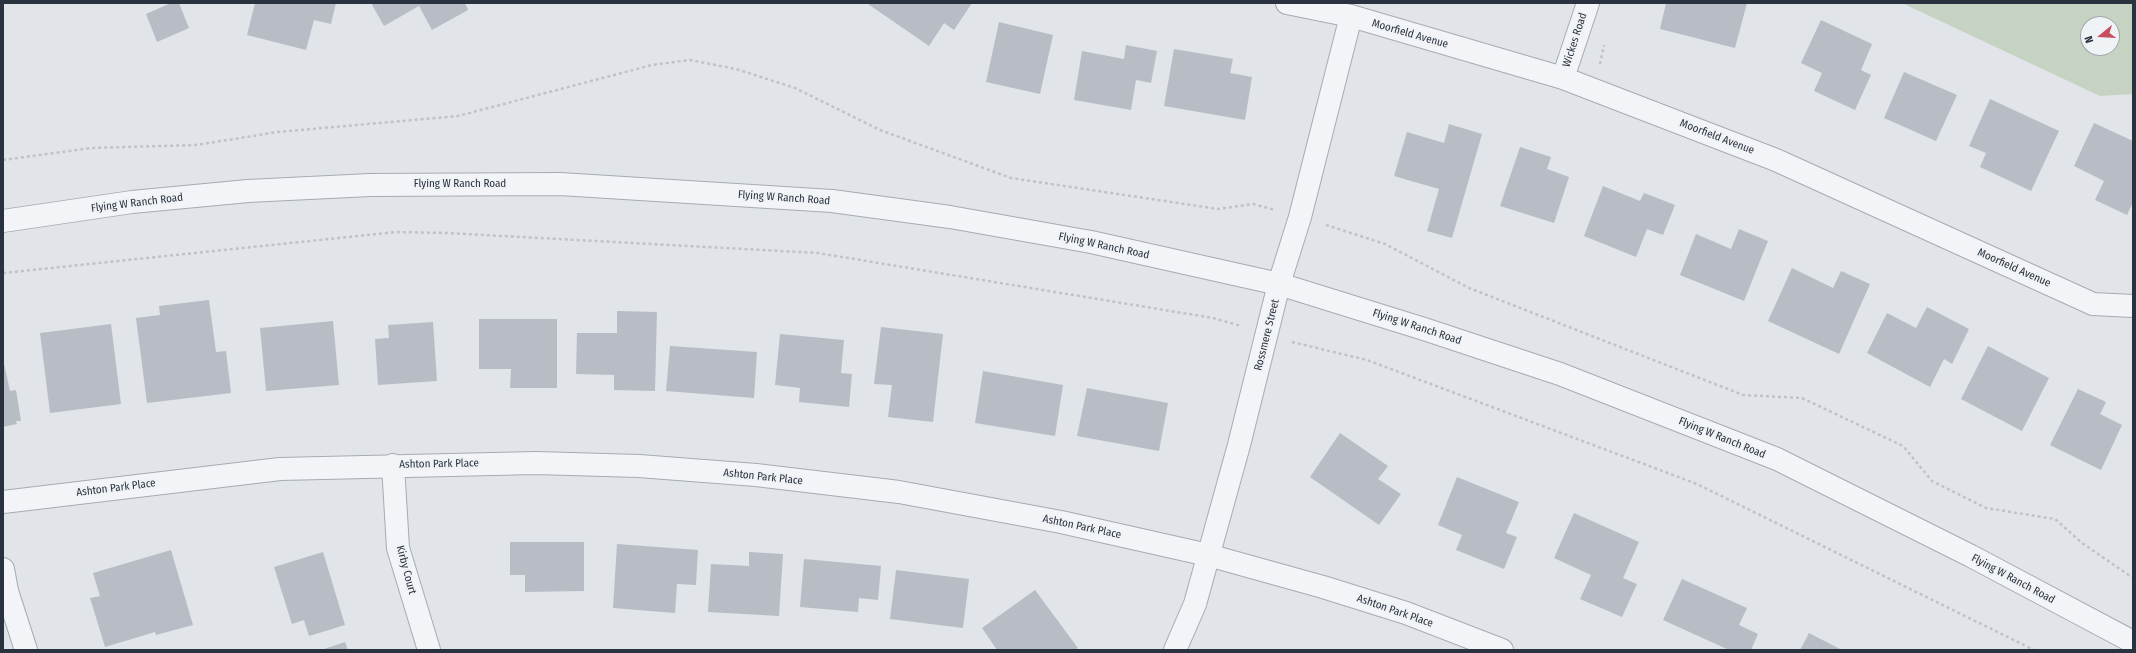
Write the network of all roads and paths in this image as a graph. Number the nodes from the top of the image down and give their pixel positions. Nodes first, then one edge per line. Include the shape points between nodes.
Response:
1 (1287, 3) edge
2 (1588, 3) edge
3 (1351, 16) junction
4 (1563, 78) junction
5 (3, 221) edge
6 (3, 273) edge
7 (1280, 284) junction
8 (2133, 306) edge
9 (1267, 334) junction
10 (393, 465) junction
11 (3, 502) edge
12 (1208, 555) junction
13 (3, 569) edge
14 (2133, 642) edge
15 (26, 650) edge
16 (429, 650) edge
17 (1175, 650) edge
18 (1502, 650) edge
19 (2034, 650) edge

1 - 3 street, Moorfield Avenue
2 - 4 street, Wickes Road
3 - 4 street, Moorfield Avenue
3 - 7 street, Rossmere Street via 1300,217
4 - 8 street, Moorfield Avenue via 1776,160 2092,304
5 - 7 street, Flying W Ranch Road via 132,202 248,191 370,184 560,184 832,201 942,216 1091,242
6 - 9 path via 396,232 447,233 818,253 1213,318
7 - 9 street, Rossmere Street
7 - 14 street, Flying W Ranch Road via 1424,328 1560,374 1777,459 1971,556
9 - 12 street, Rossmere Street
9 - 19 path via 1314,349 1367,360 1697,484
10 - 11 street, Ashton Park Place via 280,469
10 - 12 street, Ashton Park Place via 536,463 639,466 756,475 899,492 1061,522
10 - 16 street, Kirby Court via 398,548
12 - 17 street, Rossmere Street via 1195,604
12 - 18 street, Ashton Park Place via 1406,613
13 - 15 street

